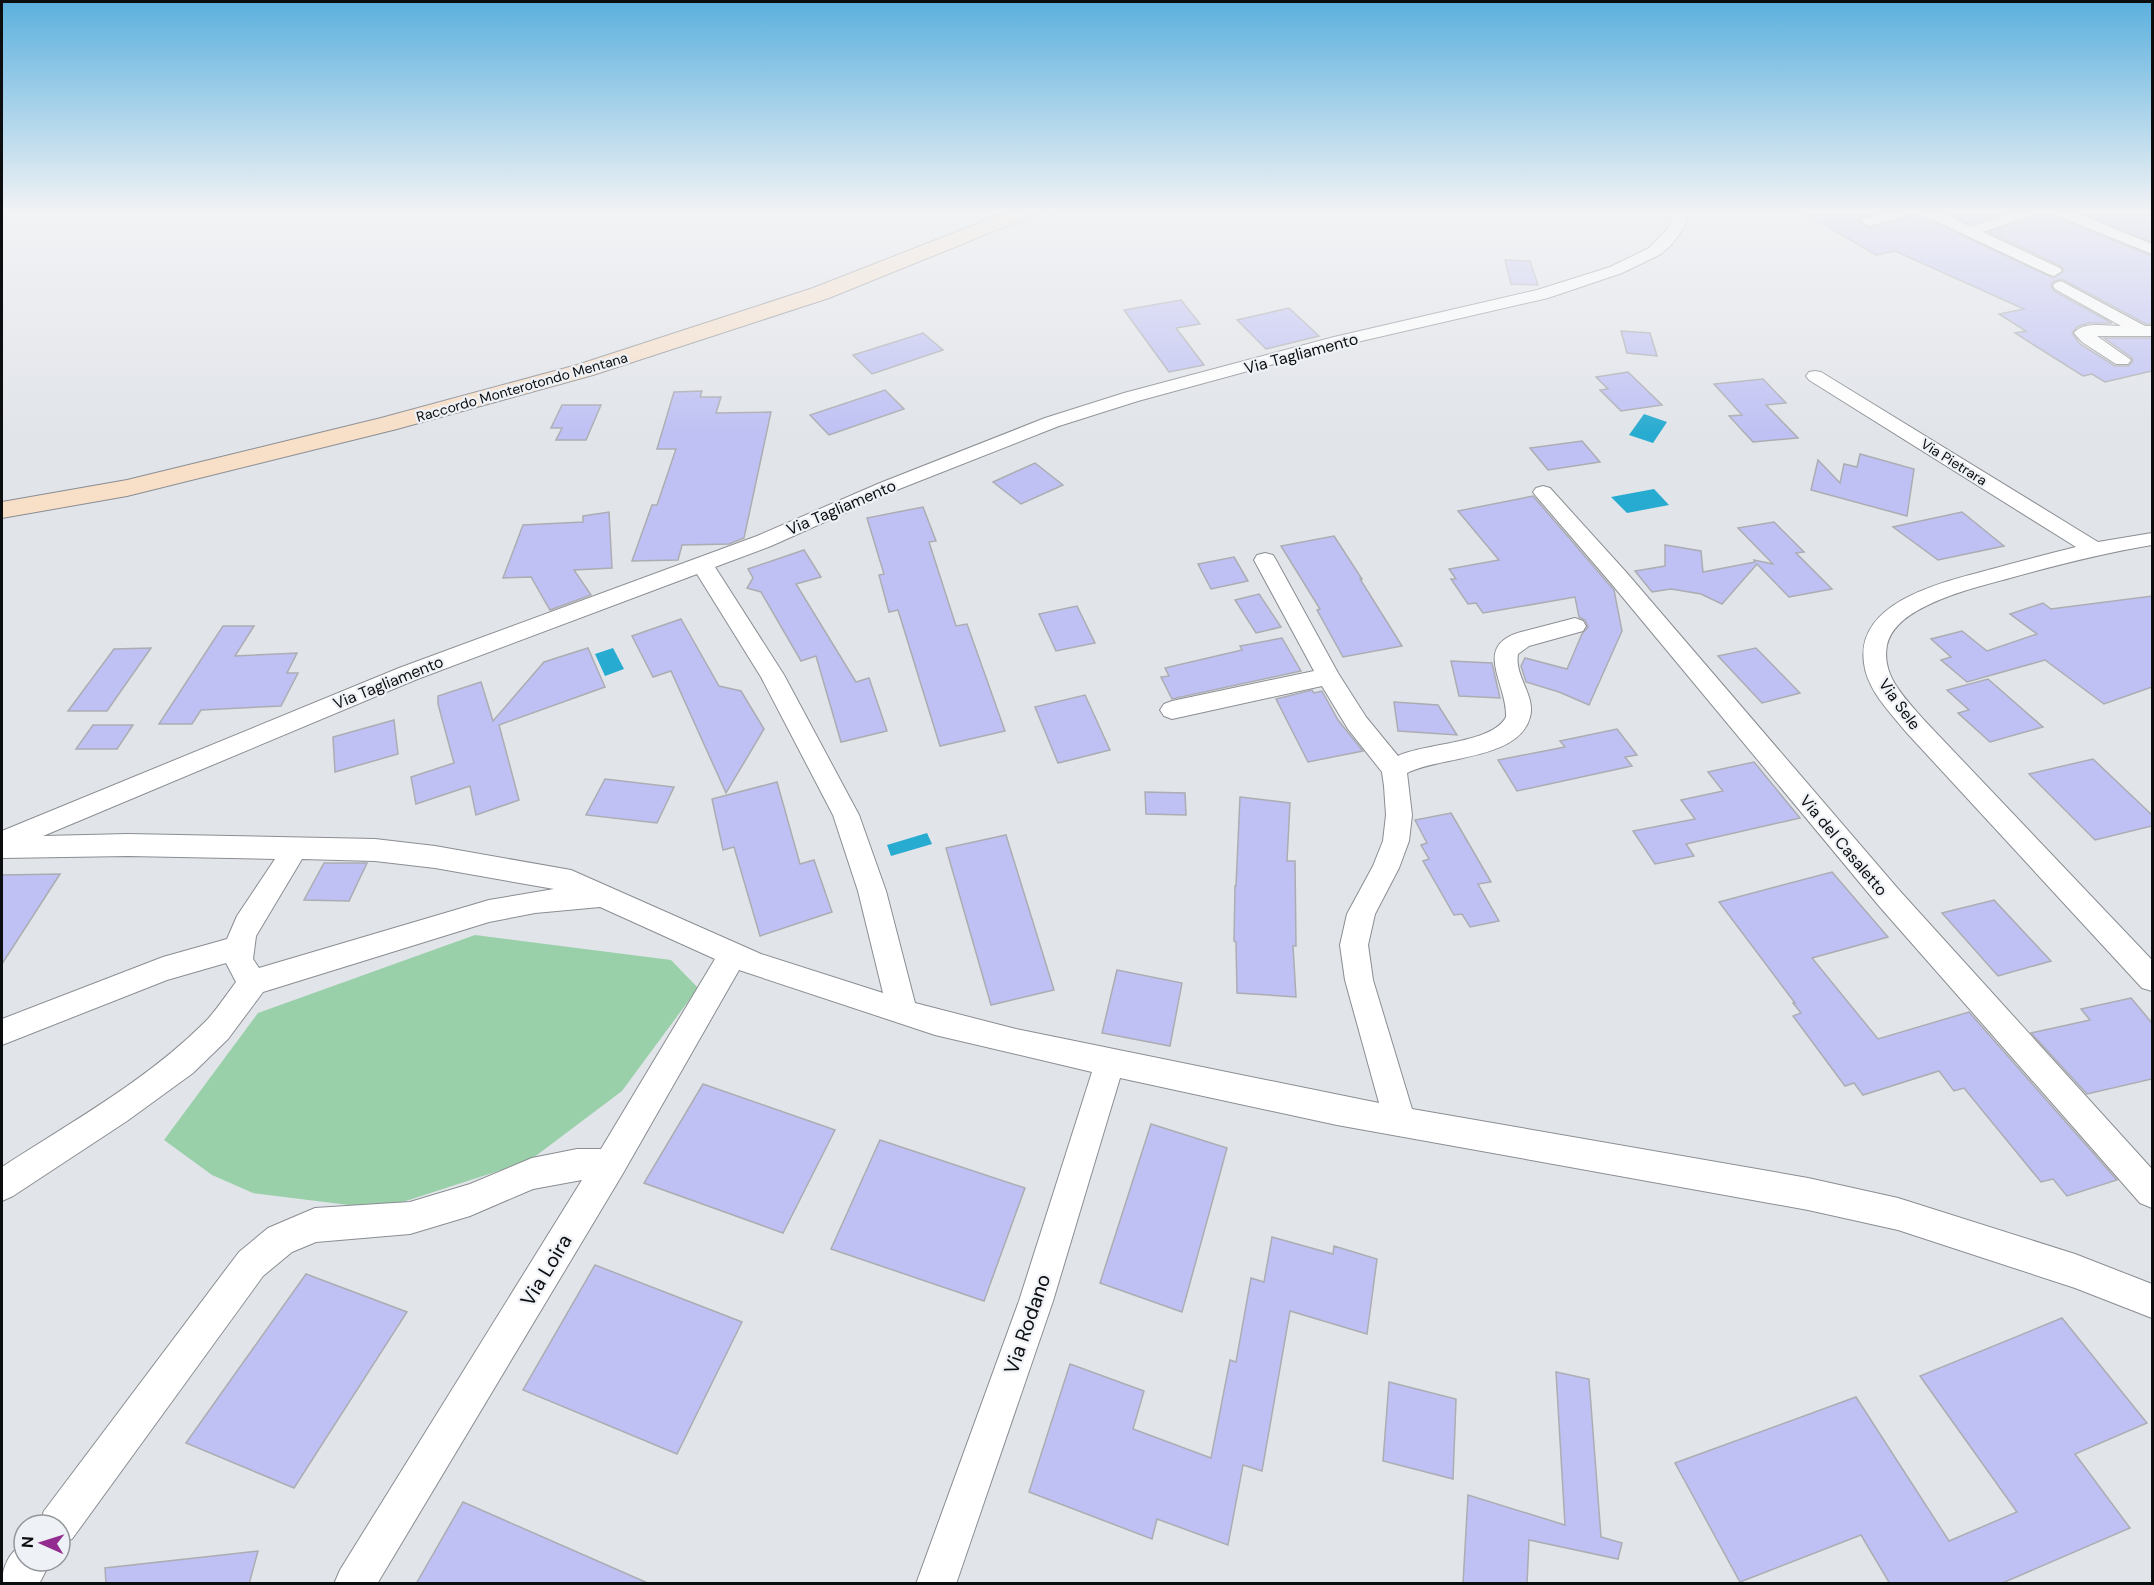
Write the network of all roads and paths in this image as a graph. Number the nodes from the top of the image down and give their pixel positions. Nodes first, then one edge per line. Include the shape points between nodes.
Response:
1 (841, 285) edge
2 (1570, 285) edge
3 (2070, 285) edge
4 (2147, 331) edge
5 (2122, 360) dead end
6 (1815, 376) dead end
7 (1543, 492) dead end
8 (2, 510) edge
9 (2152, 539) edge
10 (2092, 548) junction
11 (1265, 560) dead end
12 (702, 564) junction
13 (1575, 626) dead end
14 (1328, 676) junction
15 (1173, 710) dead end
16 (1394, 770) junction
17 (2, 842) edge
18 (2, 847) edge
19 (294, 847) junction
20 (604, 896) junction
21 (238, 948) junction
22 (733, 955) junction
23 (2152, 979) edge
24 (253, 982) junction
25 (903, 1011) junction
26 (2, 1032) edge
27 (1110, 1062) junction
28 (1400, 1121) junction
29 (611, 1164) junction
30 (2, 1185) edge
31 (2152, 1192) edge
32 (2152, 1301) edge
33 (67, 1513) edge
34 (354, 1584) edge
35 (936, 1584) edge

1 - 8 main road, Raccordo Monterotondo Mentana via 577,372 388,424 127,488
2 - 12 street, Via Tagliamento via 1340,341 1076,413
3 - 4 street
4 - 5 street via 2083,333
6 - 10 street, Via Pietrara
7 - 31 street, Via del Casaletto via 1889,898
9 - 10 street, Via Sele
10 - 23 street, Via Sele via 1947,590 1914,604 1885,626 1874,660 1885,688 1915,726
11 - 14 street
12 - 17 street, Via Tagliamento via 407,674
12 - 25 street via 772,675 846,815 872,891
13 - 16 street via 1521,640 1507,650 1506,663 1518,709 1512,729 1488,741 1415,758
14 - 15 street
14 - 16 street via 1357,723
16 - 28 street via 1400,806 1398,837 1360,915 1355,950 1361,987
18 - 19 street
19 - 20 street via 435,857 571,881
19 - 21 street via 278,880 247,924
20 - 22 street
20 - 24 street via 489,911
21 - 24 street via 242,968
21 - 26 street via 163,969
22 - 25 street
22 - 29 street, Via Loira
24 - 30 street via 217,1030 182,1063
25 - 27 street via 1016,1042
27 - 28 street
27 - 35 street, Via Rodano via 1036,1301
28 - 32 street via 1808,1194 1898,1214 2075,1271
29 - 33 street via 577,1165 532,1174 470,1200 410,1218 315,1225 280,1240 251,1264
29 - 34 street, Via Loira

